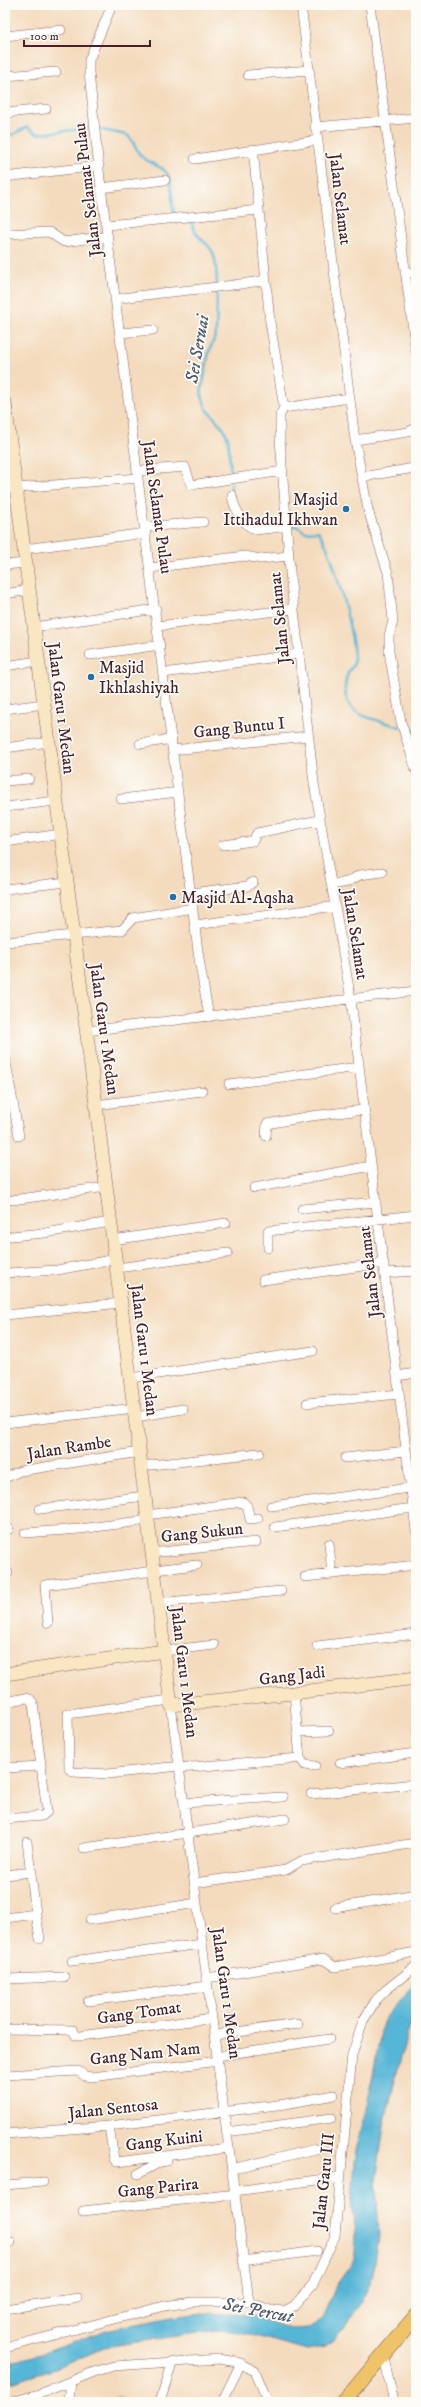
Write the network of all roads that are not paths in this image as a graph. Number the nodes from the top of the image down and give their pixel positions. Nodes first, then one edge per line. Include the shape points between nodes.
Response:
1 (112, 5) edge
2 (301, 5) edge
3 (370, 5) edge
4 (61, 30) dead end
5 (5, 36) edge
6 (308, 70) junction
7 (56, 72) dead end
8 (248, 75) dead end
9 (5, 76) edge
10 (46, 109) dead end
11 (5, 113) edge
12 (416, 118) edge
13 (385, 122) junction
14 (315, 127) junction
15 (318, 140) junction
16 (253, 149) junction
17 (195, 159) dead end
18 (98, 166) junction
19 (5, 177) edge
20 (165, 180) dead end
21 (101, 188) junction
22 (259, 210) junction
23 (106, 225) junction
24 (5, 234) edge
25 (108, 236) junction
26 (416, 272) edge
27 (405, 273) junction
28 (266, 280) junction
29 (116, 299) junction
30 (153, 330) dead end
31 (120, 333) junction
32 (416, 352) edge
33 (349, 398) junction
34 (5, 403) edge
35 (284, 408) junction
36 (416, 428) edge
37 (355, 440) junction
38 (414, 468) dead end
39 (283, 471) junction
40 (138, 475) junction
41 (362, 477) junction
42 (10, 488) edge
43 (232, 495) dead end
44 (204, 522) dead end
45 (286, 526) junction
46 (146, 530) junction
47 (24, 549) junction
48 (288, 556) junction
49 (26, 563) junction
50 (5, 565) edge
51 (150, 568) junction
52 (29, 590) junction
53 (5, 594) edge
54 (156, 609) junction
55 (293, 609) junction
56 (158, 626) junction
57 (34, 627) junction
58 (160, 645) junction
59 (298, 654) junction
60 (90, 655) dead end
61 (38, 661) junction
62 (5, 666) edge
63 (164, 673) junction
64 (44, 704) junction
65 (5, 709) edge
66 (308, 736) junction
67 (172, 739) junction
68 (49, 742) junction
69 (140, 744) dead end
70 (5, 748) edge
71 (173, 750) junction
72 (416, 770) edge
73 (29, 779) dead end
74 (5, 782) edge
75 (178, 792) junction
76 (121, 799) dead end
77 (56, 801) junction
78 (5, 807) edge
79 (319, 820) junction
80 (61, 834) junction
81 (12, 841) dead end
82 (223, 845) dead end
83 (382, 872) dead end
84 (67, 882) junction
85 (253, 882) dead end
86 (332, 885) junction
87 (5, 889) edge
88 (191, 893) junction
89 (335, 906) junction
90 (193, 908) junction
91 (195, 925) junction
92 (74, 936) junction
93 (5, 942) edge
94 (416, 991) edge
95 (351, 1000) junction
96 (209, 1017) junction
97 (86, 1031) junction
98 (5, 1057) edge
99 (358, 1067) junction
100 (229, 1084) dead end
101 (202, 1091) dead end
102 (96, 1104) junction
103 (9, 1110) edge
104 (363, 1110) junction
105 (19, 1136) dead end
106 (266, 1136) dead end
107 (371, 1166) junction
108 (106, 1187) junction
109 (254, 1188) dead end
110 (12, 1200) dead end
111 (376, 1202) junction
112 (302, 1209) dead end
113 (416, 1215) edge
114 (379, 1220) junction
115 (110, 1222) junction
116 (226, 1223) dead end
117 (11, 1236) dead end
118 (113, 1240) junction
119 (268, 1248) dead end
120 (228, 1253) dead end
121 (116, 1263) junction
122 (385, 1268) junction
123 (416, 1271) edge
124 (7, 1273) dead end
125 (263, 1280) dead end
126 (121, 1303) junction
127 (5, 1315) edge
128 (313, 1351) dead end
129 (416, 1373) edge
130 (397, 1376) junction
131 (131, 1378) junction
132 (399, 1394) junction
133 (307, 1403) dead end
134 (183, 1409) dead end
135 (135, 1413) junction
136 (5, 1424) edge
137 (406, 1451) junction
138 (140, 1452) junction
139 (259, 1453) dead end
140 (345, 1458) dead end
141 (142, 1466) junction
142 (5, 1478) edge
143 (410, 1488) junction
144 (145, 1496) junction
145 (271, 1506) dead end
146 (413, 1508) junction
147 (40, 1509) dead end
148 (147, 1518) junction
149 (258, 1518) dead end
150 (275, 1527) dead end
151 (416, 1531) edge
152 (25, 1533) dead end
153 (256, 1542) dead end
154 (328, 1544) dead end
155 (151, 1553) junction
156 (416, 1564) edge
157 (197, 1565) dead end
158 (154, 1571) junction
159 (332, 1573) junction
160 (305, 1577) dead end
161 (281, 1591) dead end
162 (158, 1603) junction
163 (48, 1623) dead end
164 (416, 1634) edge
165 (214, 1645) dead end
166 (317, 1646) dead end
167 (164, 1651) junction
168 (5, 1674) edge
169 (416, 1678) edge
170 (294, 1693) junction
171 (5, 1702) edge
172 (171, 1702) junction
173 (329, 1731) dead end
174 (298, 1732) junction
175 (416, 1753) edge
176 (300, 1758) junction
177 (340, 1763) dead end
178 (40, 1766) junction
179 (315, 1766) dead end
180 (179, 1767) junction
181 (5, 1768) edge
182 (416, 1784) edge
183 (311, 1794) dead end
184 (282, 1797) dead end
185 (184, 1803) junction
186 (285, 1819) dead end
187 (5, 1820) edge
188 (188, 1834) junction
189 (27, 1842) dead end
190 (416, 1844) edge
191 (84, 1848) dead end
192 (32, 1872) junction
193 (5, 1875) edge
194 (194, 1883) junction
195 (416, 1894) edge
196 (197, 1903) junction
197 (335, 1908) dead end
198 (36, 1914) junction
199 (5, 1918) edge
200 (90, 1920) dead end
201 (40, 1938) dead end
202 (202, 1944) junction
203 (416, 1952) edge
204 (72, 1961) dead end
205 (416, 1966) edge
206 (64, 1977) dead end
207 (5, 1979) edge
208 (207, 1982) junction
209 (88, 2001) dead end
210 (212, 2018) junction
211 (298, 2024) dead end
212 (5, 2029) edge
213 (214, 2035) junction
214 (329, 2039) dead end
215 (218, 2058) junction
216 (5, 2075) edge
217 (334, 2095) dead end
218 (224, 2112) junction
219 (332, 2118) dead end
220 (109, 2126) junction
221 (226, 2132) junction
222 (5, 2134) edge
223 (316, 2149) dead end
224 (229, 2151) junction
225 (232, 2169) junction
226 (138, 2174) dead end
227 (340, 2177) junction
228 (44, 2182) dead end
229 (5, 2185) edge
230 (236, 2193) junction
231 (83, 2212) dead end
232 (317, 2251) dead end
233 (243, 2261) junction
234 (78, 2298) dead end
235 (249, 2302) junction
236 (5, 2309) edge
237 (416, 2316) edge
238 (5, 2348) edge
239 (383, 2354) junction
240 (173, 2362) junction
241 (241, 2363) junction
242 (72, 2381) junction
243 (38, 2398) edge
244 (12, 2402) edge
245 (69, 2402) edge
246 (160, 2402) edge
247 (222, 2402) edge
248 (268, 2402) edge
249 (344, 2402) edge
250 (394, 2402) edge

1 - 18 street, Jalan Selamat Pulau via 89,60
2 - 6 street, Jalan Selamat
3 - 13 street
4 - 5 street
6 - 8 street
6 - 14 street, Jalan Selamat
7 - 9 street
10 - 11 street
12 - 13 street
13 - 14 street
13 - 27 street
14 - 15 street, Jalan Selamat
15 - 16 street
15 - 33 street, Jalan Selamat
16 - 17 street
16 - 22 street, Jalan Selamat
18 - 19 street
18 - 21 street, Jalan Selamat Pulau
20 - 21 street
21 - 23 street, Jalan Selamat Pulau
22 - 23 street
22 - 28 street, Jalan Selamat
23 - 25 street, Jalan Selamat Pulau
24 - 25 street via 49,232 64,242
25 - 29 street, Jalan Selamat Pulau
26 - 27 street
27 - 32 street
28 - 29 street via 218,289 172,290
28 - 35 street, Jalan Selamat
29 - 31 street, Jalan Selamat Pulau
30 - 31 street
31 - 40 street, Jalan Selamat Pulau
33 - 35 street
33 - 37 street, Jalan Selamat
34 - 42 street, Jalan Garu 1 Medan
35 - 39 street, Jalan Selamat via 280,415
36 - 37 street via 408,432
37 - 41 street, Jalan Selamat
38 - 41 street
39 - 40 street via 191,485 186,467
39 - 45 street, Jalan Selamat
40 - 42 street
40 - 46 street, Jalan Selamat Pulau
41 - 72 street, Jalan Selamat via 368,510 388,573 393,621 389,636 389,652 401,726
42 - 47 street, Jalan Garu 1 Medan
43 - 45 street via 235,507 249,526 255,529
44 - 46 street
45 - 48 street, Jalan Selamat
46 - 47 street
46 - 51 street, Jalan Selamat Pulau
47 - 49 street, Jalan Garu 1 Medan
48 - 51 street via 261,559 245,556
48 - 55 street, Jalan Selamat
49 - 50 street
49 - 52 street, Jalan Garu 1 Medan
51 - 54 street, Jalan Selamat Pulau
52 - 53 street
52 - 57 street, Jalan Garu 1 Medan
54 - 56 street, Jalan Selamat Pulau
54 - 57 street
55 - 56 street
55 - 59 street, Jalan Selamat
56 - 58 street, Jalan Selamat Pulau
57 - 61 street, Jalan Garu 1 Medan
58 - 60 street
58 - 63 street, Jalan Selamat Pulau
59 - 63 street
59 - 66 street, Jalan Selamat
61 - 62 street
61 - 64 street, Jalan Garu 1 Medan
63 - 67 street, Jalan Selamat Pulau
64 - 65 street
64 - 68 street, Jalan Garu 1 Medan
66 - 71 street, Gang Buntu I
66 - 79 street, Jalan Selamat
67 - 69 street
67 - 71 street, Jalan Selamat Pulau
68 - 70 street
68 - 77 street, Jalan Garu 1 Medan
71 - 75 street, Jalan Selamat Pulau
73 - 74 street
75 - 76 street
75 - 88 street, Jalan Selamat Pulau
77 - 78 street
77 - 80 street, Jalan Garu 1 Medan
79 - 82 street via 257,833 253,841
79 - 86 street, Jalan Selamat
80 - 81 street
80 - 84 street, Jalan Garu 1 Medan
83 - 86 street via 360,875 347,882
84 - 87 street
84 - 92 street, Jalan Garu 1 Medan
85 - 88 street via 248,886
86 - 89 street, Jalan Selamat
88 - 90 street, Jalan Selamat Pulau
89 - 91 street
89 - 95 street, Jalan Selamat
90 - 91 street, Jalan Selamat Pulau
90 - 92 street via 133,918 122,930
91 - 96 street, Jalan Selamat Pulau
92 - 93 street
92 - 97 street, Jalan Garu 1 Medan
94 - 95 street
95 - 96 street
95 - 99 street, Jalan Selamat
96 - 97 street
97 - 102 street, Jalan Garu 1 Medan
98 - 103 street
99 - 100 street
99 - 104 street, Jalan Selamat
101 - 102 street
102 - 108 street, Jalan Garu 1 Medan
103 - 105 street
104 - 106 street via 267,1124
104 - 107 street, Jalan Selamat
107 - 109 street
107 - 111 street, Jalan Selamat
108 - 110 street
108 - 115 street, Jalan Garu 1 Medan
111 - 112 street
111 - 114 street, Jalan Selamat
113 - 114 street
114 - 119 street via 268,1231
114 - 122 street, Jalan Selamat
115 - 117 street
115 - 118 street, Jalan Garu 1 Medan
116 - 118 street
118 - 121 street, Jalan Garu 1 Medan
120 - 121 street
121 - 124 street
121 - 126 street, Jalan Garu 1 Medan
122 - 123 street
122 - 125 street
122 - 130 street, Jalan Selamat
126 - 127 street
126 - 131 street, Jalan Garu 1 Medan
128 - 131 street
129 - 130 street
130 - 132 street, Jalan Selamat
131 - 135 street, Jalan Garu 1 Medan
132 - 133 street
132 - 137 street, Jalan Selamat
134 - 135 street
135 - 136 street
135 - 138 street, Jalan Garu 1 Medan
137 - 140 street
137 - 143 street, Jalan Selamat
138 - 141 street, Jalan Garu 1 Medan
138 - 142 street, Jalan Rambe via 20,1471
139 - 141 street
141 - 144 street, Jalan Garu 1 Medan
143 - 145 street
143 - 146 street, Jalan Selamat
144 - 147 street
144 - 148 street, Jalan Garu 1 Medan
146 - 150 street
146 - 151 street, Jalan Selamat
148 - 149 street via 243,1502 247,1506 250,1519
148 - 152 street via 80,1529
148 - 155 street, Jalan Garu 1 Medan
153 - 155 street, Gang Sukun
154 - 159 street
155 - 158 street, Jalan Garu 1 Medan
156 - 159 street
157 - 158 street
158 - 162 street, Jalan Garu 1 Medan
158 - 163 street via 45,1585
159 - 160 street
161 - 162 street
162 - 167 street, Jalan Garu 1 Medan
164 - 166 street
165 - 167 street
167 - 168 street
167 - 172 street, Jalan Garu 1 Medan
169 - 170 street, Gang Jadi
170 - 172 street, Gang Jadi
170 - 174 street
171 - 178 street via 26,1698 32,1701
172 - 180 street, Jalan Garu 1 Medan
172 - 180 street via 68,1714 69,1769 73,1772 108,1774
173 - 174 street
174 - 176 street
175 - 177 street
176 - 179 street via 305,1766
176 - 180 street
178 - 181 street
178 - 187 street via 46,1814
180 - 185 street, Jalan Garu 1 Medan
182 - 183 street
184 - 185 street
185 - 188 street, Jalan Garu 1 Medan
186 - 188 street
188 - 191 street
188 - 194 street, Jalan Garu 1 Medan
189 - 192 street
190 - 194 street via 301,1861 286,1870
192 - 193 street
192 - 198 street
194 - 196 street, Jalan Garu 1 Medan
195 - 197 street
196 - 200 street
196 - 202 street, Jalan Garu 1 Medan
198 - 199 street
198 - 201 street
202 - 204 street
202 - 208 street, Jalan Garu 1 Medan
203 - 208 street via 335,1967 322,1959
205 - 227 street, Jalan Garu III via 376,2000 363,2020 352,2055
206 - 207 street
208 - 209 street
208 - 210 street, Jalan Garu 1 Medan
210 - 212 street, Gang Tomat via 81,2036 76,2036 75,2031
210 - 213 street, Jalan Garu 1 Medan
211 - 213 street
213 - 215 street, Jalan Garu 1 Medan
214 - 215 street, Gang Nam Nam
215 - 216 street, Gang Nam Nam via 92,2077 78,2071
215 - 218 street, Jalan Garu 1 Medan
217 - 218 street, Jalan Sentosa
218 - 220 street, Jalan Sentosa
218 - 221 street, Jalan Garu 1 Medan
219 - 221 street
220 - 222 street, Jalan Sentosa
220 - 224 street, Gang Kuini via 114,2159 117,2162
221 - 224 street, Jalan Garu 1 Medan
223 - 225 street
224 - 225 street, Jalan Garu 1 Medan
224 - 226 street via 160,2162
225 - 230 street, Jalan Garu 1 Medan
227 - 230 street, Gang Parira
227 - 235 street, Jalan Garu III via 335,2236 310,2288 294,2306 284,2310 270,2310
228 - 229 street
230 - 231 street, Gang Parira
230 - 233 street, Jalan Garu 1 Medan
232 - 233 street
233 - 235 street, Jalan Garu 1 Medan
234 - 236 street
235 - 238 street, Jalan Garu III via 192,2302 164,2306
237 - 239 main road
239 - 249 main road
239 - 250 street
240 - 241 street via 219,2359
240 - 242 street via 114,2366
240 - 246 street
241 - 247 street
241 - 248 street via 257,2374
242 - 243 street
242 - 245 street
243 - 244 street

